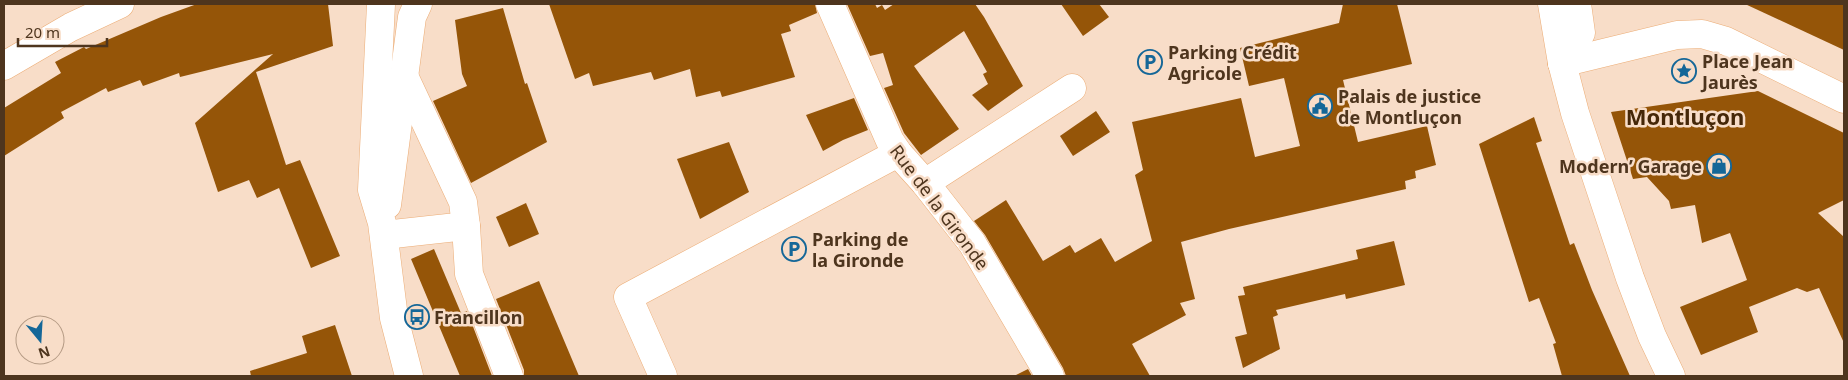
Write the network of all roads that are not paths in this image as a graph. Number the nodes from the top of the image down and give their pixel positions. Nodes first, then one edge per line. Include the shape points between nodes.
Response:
1 (120, 4) edge
2 (382, 4) edge
3 (418, 4) edge
4 (830, 4) edge
5 (1552, 4) edge
6 (1577, 4) edge
7 (1562, 63) junction
8 (4, 66) edge
9 (404, 76) junction
10 (1072, 88) dead end
11 (1844, 98) edge
12 (898, 153) junction
13 (925, 183) junction
14 (466, 226) junction
15 (383, 230) junction
16 (408, 376) edge
17 (509, 376) edge
18 (663, 376) edge
19 (1050, 376) edge
20 (1672, 376) edge

1 - 8 street via 71,27
2 - 15 street via 372,190
3 - 9 street via 412,17
4 - 12 street, Rue de la Gironde
5 - 7 street
6 - 7 street via 1581,33
7 - 11 street via 1677,35 1702,34 1726,41
7 - 20 street via 1575,113 1630,278 1652,336
9 - 14 street via 463,202
9 - 15 street
10 - 13 street
12 - 13 street, Rue de la Gironde
12 - 18 street via 628,297
13 - 19 street, Rue de la Gironde via 972,244
14 - 15 street
14 - 17 street via 469,274
15 - 16 street via 394,318

